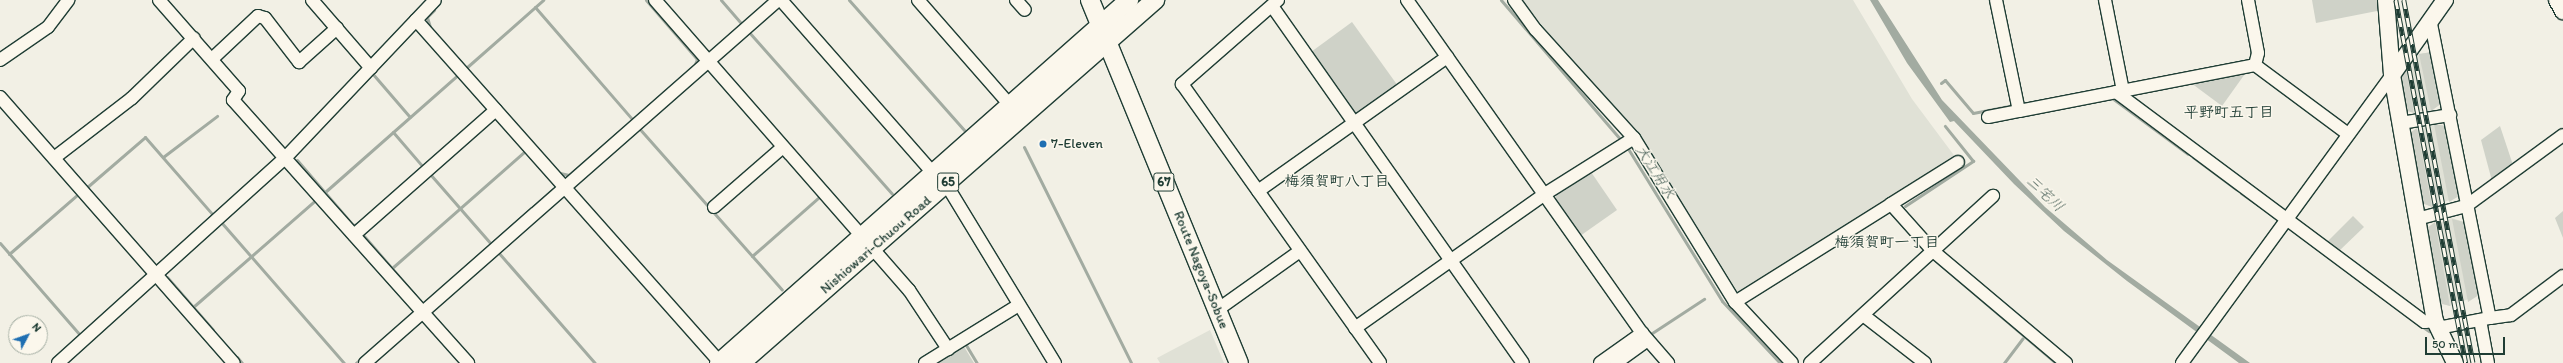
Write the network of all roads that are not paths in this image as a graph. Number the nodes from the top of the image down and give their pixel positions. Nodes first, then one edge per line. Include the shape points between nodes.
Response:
1 (68, 0) edge
2 (159, 0) edge
3 (312, 0) edge
4 (435, 0) edge
5 (655, 0) edge
6 (778, 0) edge
7 (781, 0) edge
8 (918, 0) edge
9 (1016, 0) edge
10 (1090, 0) edge
11 (1129, 0) edge
12 (1155, 0) edge
13 (1407, 0) edge
14 (1514, 0) edge
15 (1996, 0) edge
16 (2105, 0) edge
17 (2248, 0) edge
18 (2386, 0) edge
19 (2445, 0) edge
20 (2557, 0) edge
21 (1275, 3) edge
22 (1024, 10) dead end
23 (2563, 11) edge
24 (2430, 19) junction
25 (416, 20) junction
26 (1101, 25) junction
27 (337, 28) junction
28 (194, 38) junction
29 (1107, 42) junction
30 (1447, 57) junction
31 (212, 59) junction
32 (0, 60) edge
33 (708, 61) junction
34 (2255, 65) junction
35 (371, 68) junction
36 (2392, 75) junction
37 (2119, 91) junction
38 (0, 97) edge
39 (1010, 105) junction
40 (496, 110) junction
41 (2019, 111) junction
42 (2450, 115) junction
43 (1988, 117) dead end
44 (1354, 123) junction
45 (2401, 123) junction
46 (2348, 134) junction
47 (2563, 135) edge
48 (1628, 142) junction
49 (783, 147) junction
50 (286, 157) junction
51 (54, 158) junction
52 (1958, 162) dead end
53 (940, 178) junction
54 (564, 187) junction
55 (1258, 191) junction
56 (1545, 194) junction
57 (1993, 196) dead end
58 (1891, 204) junction
59 (2466, 206) junction
60 (714, 207) dead end
61 (2286, 219) junction
62 (2417, 219) junction
63 (354, 235) junction
64 (867, 242) junction
65 (1300, 251) junction
66 (1933, 251) junction
67 (1451, 260) junction
68 (155, 274) junction
69 (2563, 276) edge
70 (1735, 302) junction
71 (1019, 305) junction
72 (1217, 310) junction
73 (422, 312) junction
74 (1863, 315) junction
75 (2485, 319) junction
76 (2436, 324) junction
77 (1355, 328) junction
78 (1645, 337) junction
79 (948, 349) junction
80 (58, 363) edge
81 (234, 363) edge
82 (365, 363) edge
83 (468, 363) edge
84 (719, 363) edge
85 (741, 363) edge
86 (925, 363) edge
87 (1054, 363) edge
88 (1239, 363) edge
89 (1380, 363) edge
90 (1523, 363) edge
91 (1600, 363) edge
92 (1616, 363) edge
93 (1668, 363) edge
94 (1792, 363) edge
95 (1810, 363) edge
96 (1925, 363) edge
97 (2066, 363) edge
98 (2182, 363) edge
99 (2455, 363) edge
100 (2488, 363) edge

1 - 32 street via 48,27
2 - 28 street
3 - 27 street
4 - 25 street
5 - 33 street
6 - 33 street
7 - 53 street
8 - 39 street
9 - 22 street
10 - 26 main road, Route Nagoya-Sobue / 67
11 - 26 main road, Nishiowari-Chuou Road / 65
12 - 29 main road, Nishiowari-Chuou Road / 65
13 - 30 street
14 - 48 street
15 - 41 street
16 - 37 street
17 - 34 street via 2258,53
18 - 36 street
19 - 24 street
20 - 23 street
21 - 44 street
21 - 55 street via 1182,84
24 - 36 street
24 - 42 street
25 - 35 street
25 - 40 street
26 - 29 main road, Route Nagoya-Sobue / 67
26 - 39 main road, Nishiowari-Chuou Road / 65
27 - 31 street via 299,62 265,18 258,16
27 - 35 street
28 - 31 street
28 - 51 street via 132,98
29 - 53 main road, Nishiowari-Chuou Road / 65
29 - 72 main road, Route Nagoya-Sobue / 67
30 - 44 street
30 - 56 street
31 - 50 street via 239,91 233,100
33 - 49 street
33 - 54 street
34 - 37 street
34 - 46 street
35 - 50 street
36 - 45 street
36 - 46 street
37 - 41 street
37 - 61 street
38 - 51 street
39 - 53 main road, Nishiowari-Chuou Road / 65
40 - 54 street
40 - 63 street
41 - 43 street
42 - 45 street
42 - 59 street
44 - 55 street
44 - 67 street
45 - 62 street
46 - 61 street
47 - 59 street
48 - 56 street
48 - 70 street
49 - 60 street
49 - 64 street
50 - 63 street
50 - 68 street
51 - 68 street
52 - 58 street
53 - 64 main road, Nishiowari-Chuou Road / 65
53 - 71 street
54 - 73 street
54 - 84 street
55 - 65 street
56 - 67 street
56 - 78 street
57 - 66 street
58 - 66 street
58 - 70 street
59 - 62 street
59 - 75 street
61 - 76 street via 2425,322
61 - 98 street
62 - 76 street
63 - 73 street
64 - 79 street via 910,290
64 - 84 main road, Nishiowari-Chuou Road / 65
64 - 85 main road, Nishiowari-Chuou Road / 65
65 - 72 street
65 - 77 street
66 - 74 street
66 - 97 street
67 - 77 street
67 - 90 street
68 - 80 street
68 - 81 street
69 - 75 street via 2511,315
70 - 94 street
71 - 79 street
71 - 87 street
72 - 88 main road, Route Nagoya-Sobue / 67
73 - 82 street
73 - 83 street
74 - 95 street
74 - 96 street
75 - 76 street
75 - 100 street
76 - 99 street
77 - 89 street
78 - 91 street
78 - 92 street
78 - 93 street
79 - 86 street

